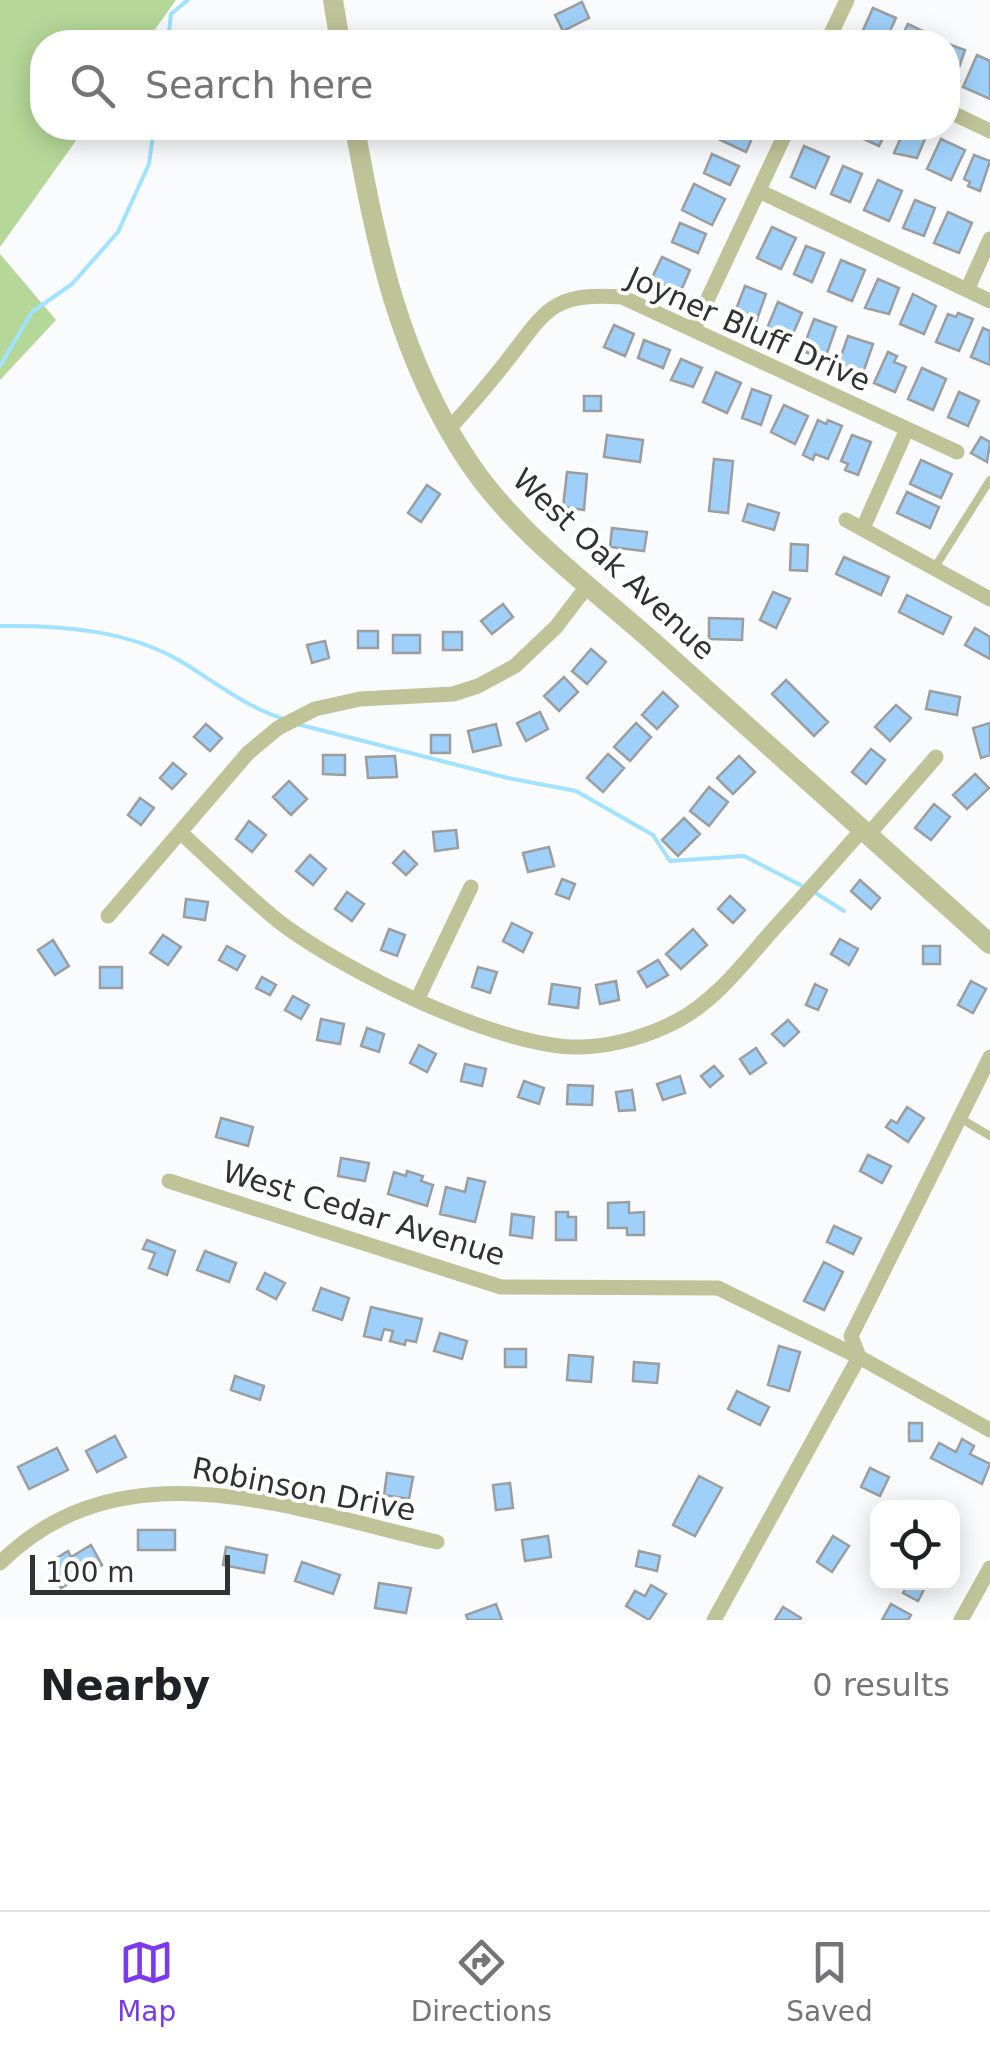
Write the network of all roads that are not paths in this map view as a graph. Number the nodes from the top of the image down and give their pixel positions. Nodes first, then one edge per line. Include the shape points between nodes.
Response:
1 (333, 0) edge
2 (847, 0) edge
3 (338, 30) edge
4 (833, 30) edge
5 (960, 117) edge
6 (990, 131) edge
7 (357, 140) edge
8 (782, 140) edge
9 (759, 191) junction
10 (990, 240) edge
11 (967, 290) junction
12 (990, 300) edge
13 (694, 328) junction
14 (449, 429) junction
15 (907, 429) junction
16 (957, 452) dead end
17 (990, 480) edge
18 (846, 520) dead end
19 (862, 528) junction
20 (936, 568) junction
21 (588, 585) junction
22 (990, 598) edge
23 (936, 756) dead end
24 (865, 833) junction
25 (181, 834) junction
26 (470, 888) dead end
27 (108, 916) dead end
28 (990, 944) edge
29 (417, 1000) junction
30 (990, 1058) edge
31 (960, 1118) junction
32 (990, 1136) edge
33 (170, 1181) dead end
34 (859, 1358) junction
35 (990, 1430) edge
36 (437, 1542) dead end
37 (0, 1563) edge
38 (990, 1568) edge
39 (714, 1620) edge
40 (961, 1620) edge

1 - 3 street
2 - 4 street
5 - 6 street
7 - 14 street, West Oak Avenue via 387,287
8 - 9 street
9 - 11 street
9 - 13 street
10 - 11 street
11 - 12 street
13 - 14 street, Joyner Bluff Drive via 622,297 568,300 530,328
13 - 15 street, Joyner Bluff Drive
14 - 21 street, West Oak Avenue via 492,495
15 - 16 street, Joyner Bluff Drive
15 - 19 street
17 - 20 lane
18 - 19 street
19 - 20 street
20 - 22 street
21 - 24 street, West Oak Avenue
21 - 25 street via 514,666 478,686 453,694 360,699 314,709 278,728 248,753
23 - 24 street
24 - 28 street, West Oak Avenue
24 - 29 street via 701,1005 644,1035 582,1048 549,1045
25 - 27 street
25 - 29 street via 278,921
26 - 29 street
30 - 31 street
31 - 32 lane
31 - 34 street via 852,1336
33 - 34 street, West Cedar Avenue via 501,1287 718,1288
34 - 35 street, West Cedar Avenue
34 - 39 street
36 - 37 street, Robinson Drive via 232,1498 145,1492 89,1506 47,1526
38 - 40 street

